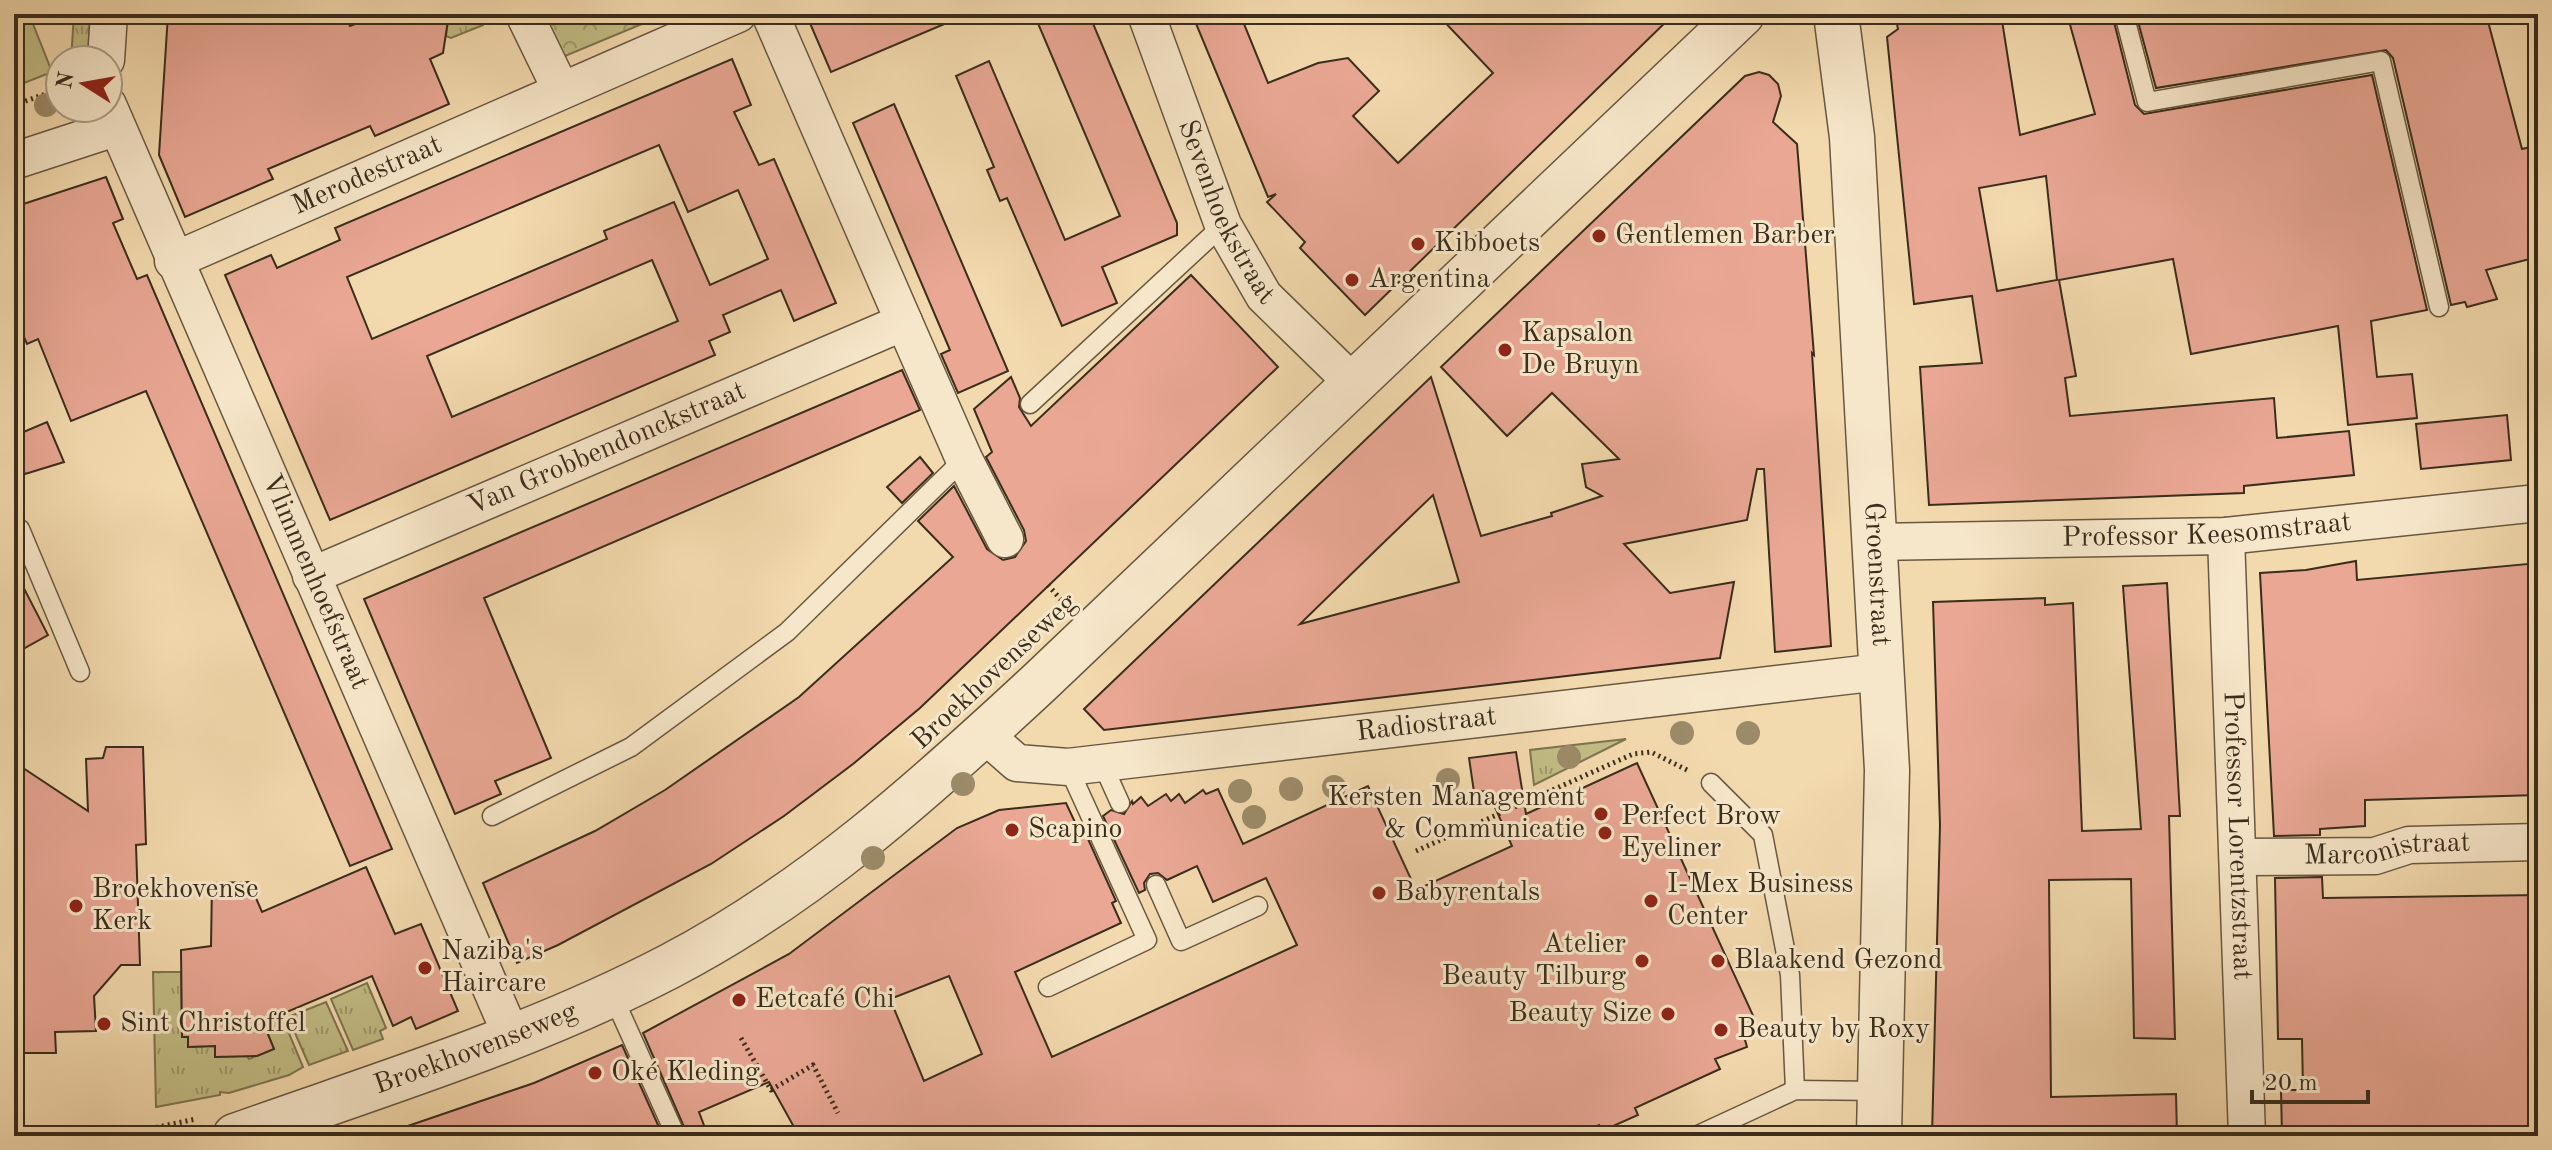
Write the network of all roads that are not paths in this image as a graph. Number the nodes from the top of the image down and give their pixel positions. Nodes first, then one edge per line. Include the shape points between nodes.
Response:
1 (109, 14) edge
2 (524, 14) edge
3 (738, 14) edge
4 (770, 14) edge
5 (1146, 14) edge
6 (1742, 14) edge
7 (1836, 14) edge
8 (2124, 14) edge
9 (107, 44) edge
10 (561, 90) junction
11 (96, 124) edge
12 (115, 124) edge
13 (14, 161) edge
14 (1223, 225) junction
15 (173, 261) junction
16 (2439, 307) dead end
17 (904, 322) junction
18 (1352, 382) junction
19 (1030, 404) dead end
20 (964, 459) junction
21 (2538, 503) edge
22 (14, 531) edge
23 (2226, 536) junction
24 (1005, 539) dead end
25 (1873, 542) junction
26 (311, 576) junction
27 (80, 672) dead end
28 (1880, 672) junction
29 (984, 734) junction
30 (1085, 765) junction
31 (1711, 783) road end
32 (1120, 803) dead end
33 (492, 816) dead end
34 (2538, 842) edge
35 (2238, 857) junction
36 (1156, 885) dead end
37 (1258, 906) dead end
38 (1048, 987) dead end
39 (612, 994) junction
40 (512, 1037) junction
41 (1795, 1090) junction
42 (1881, 1091) junction
43 (220, 1126) edge
44 (676, 1136) edge
45 (1696, 1136) edge
46 (1879, 1136) edge
47 (2247, 1136) edge

1 - 9 street
2 - 10 street
3 - 10 street, Merodestraat
4 - 17 street
5 - 14 street, Sevenhoekstraat
6 - 18 street, Broekhovenseweg
7 - 25 street, Groenstraat via 1852,137
8 - 16 lane via 2147,102 2381,61
10 - 15 street, Merodestraat
11 - 13 street
12 - 15 street, Vlimmenhoefstraat
14 - 18 street, Sevenhoekstraat via 1264,296
14 - 19 lane
15 - 26 street, Vlimmenhoefstraat
17 - 20 street
17 - 26 street, Van Grobbendonckstraat
18 - 29 street, Broekhovenseweg
20 - 24 street
20 - 33 lane via 787,632 631,747
21 - 23 street, Professor Keesomstraat
22 - 27 lane via 20,529
23 - 25 street, Professor Keesomstraat
23 - 35 street, Professor Lorentzstraat
25 - 28 street, Groenstraat
26 - 40 street, Vlimmenhoefstraat
28 - 30 street, Radiostraat
28 - 42 street, Groenstraat via 1888,799
29 - 30 street, Radiostraat via 1017,763
29 - 39 street, Broekhovenseweg via 892,817 798,888 697,951
30 - 32 lane
30 - 38 lane via 1147,940
31 - 41 lane via 1763,835 1790,975
34 - 35 street, Marconistraat via 2409,845 2375,856
35 - 47 street, Professor Lorentzstraat
36 - 37 lane via 1181,941
39 - 40 street, Broekhovenseweg
39 - 44 lane
40 - 43 street, Broekhovenseweg
41 - 42 lane
41 - 45 lane
42 - 46 street, Groenstraat

